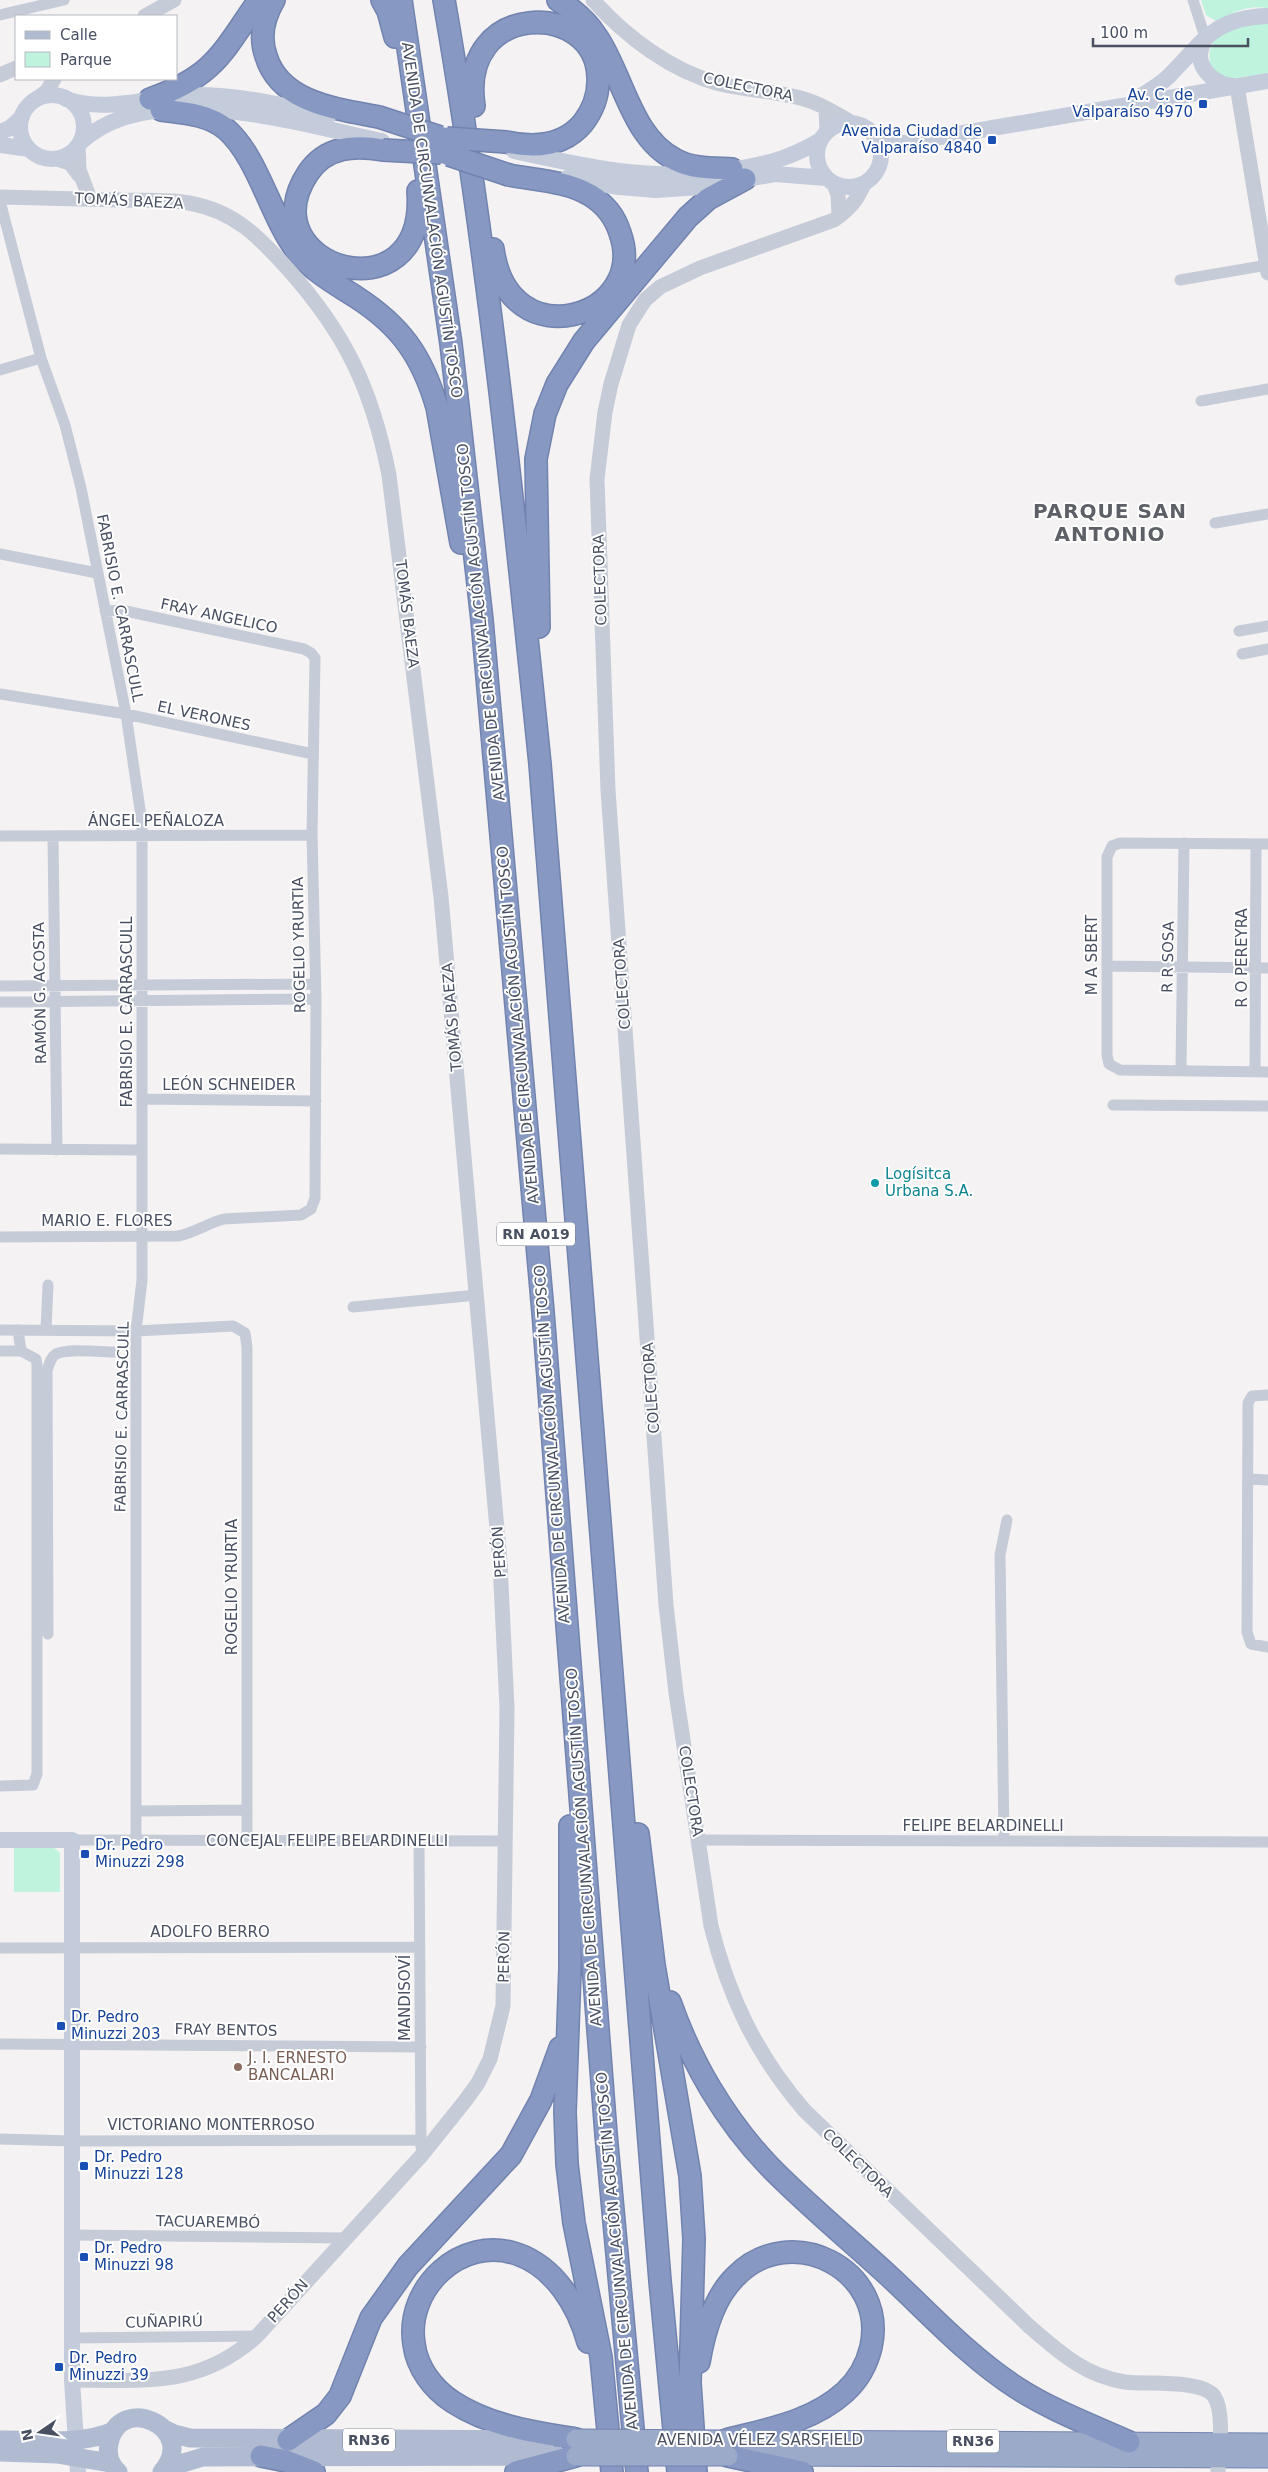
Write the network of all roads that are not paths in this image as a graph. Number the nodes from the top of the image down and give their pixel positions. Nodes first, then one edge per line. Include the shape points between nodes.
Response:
1 (64, 0) edge
2 (174, 0) edge
3 (259, 0) edge
4 (274, 0) edge
5 (382, 0) edge
6 (401, 0) edge
7 (444, 0) edge
8 (558, 0) edge
9 (593, 0) edge
10 (1194, 0) edge
11 (43, 2) edge
12 (46, 15) edge
13 (147, 15) edge
14 (0, 16) edge
15 (1268, 16) edge
16 (1205, 37) junction
17 (15, 68) edge
18 (0, 75) edge
19 (53, 80) edge
20 (55, 80) edge
21 (1268, 81) edge
22 (1237, 86) junction
23 (64, 98) junction
24 (34, 101) junction
25 (1128, 104) junction
26 (156, 105) junction
27 (826, 110) junction
28 (418, 114) junction
29 (22, 116) junction
30 (854, 124) junction
31 (0, 132) edge
32 (381, 133) junction
33 (824, 136) junction
34 (877, 138) junction
35 (905, 143) junction
36 (79, 144) junction
37 (0, 145) edge
38 (444, 146) junction
39 (507, 146) junction
40 (29, 149) junction
41 (57, 159) junction
42 (881, 161) junction
43 (472, 171) junction
44 (509, 171) junction
45 (739, 174) junction
46 (82, 180) junction
47 (830, 181) junction
48 (864, 184) junction
49 (0, 196) edge
50 (90, 199) junction
51 (0, 201) edge
52 (839, 216) junction
53 (1268, 268) edge
54 (1180, 280) dead end
55 (42, 358) junction
56 (0, 370) edge
57 (1268, 389) edge
58 (1201, 401) dead end
59 (1268, 514) edge
60 (1215, 523) dead end
61 (0, 554) edge
62 (97, 573) junction
63 (105, 611) junction
64 (1268, 626) edge
65 (1239, 631) dead end
66 (1268, 649) edge
67 (1242, 654) dead end
68 (316, 668) joint
69 (0, 694) edge
70 (126, 714) junction
71 (313, 754) junction
72 (540, 764) junction
73 (501, 817) junction
74 (1, 833) edge
75 (312, 835) junction
76 (53, 836) junction
77 (142, 836) junction
78 (1184, 843) junction
79 (1262, 844) edge
80 (1107, 966) junction
81 (1183, 967) junction
82 (1263, 968) edge
83 (316, 984) junction
84 (55, 985) junction
85 (142, 985) junction
86 (0, 986) edge
87 (316, 999) junction
88 (55, 1001) junction
89 (142, 1001) junction
90 (0, 1002) edge
91 (1181, 1071) junction
92 (1255, 1072) junction
93 (1268, 1072) edge
94 (142, 1099) junction
95 (316, 1101) junction
96 (1113, 1105) dead end
97 (1268, 1106) edge
98 (0, 1149) edge
99 (57, 1150) junction
100 (142, 1150) junction
101 (301, 1215) joint
102 (142, 1236) junction
103 (0, 1237) edge
104 (48, 1285) dead end
105 (476, 1295) junction
106 (353, 1307) dead end
107 (0, 1330) edge
108 (18, 1330) junction
109 (46, 1330) junction
110 (64, 1330) junction
111 (136, 1331) junction
112 (21, 1351) junction
113 (0, 1352) edge
114 (64, 1352) junction
115 (116, 1352) dead end
116 (1268, 1395) edge
117 (1248, 1479) junction
118 (1268, 1480) edge
119 (1007, 1520) dead end
120 (601, 1541) junction
121 (48, 1634) dead end
122 (1268, 1647) edge
123 (573, 1709) junction
124 (0, 1786) edge
125 (136, 1810) junction
126 (247, 1810) junction
127 (0, 1840) edge
128 (72, 1840) junction
129 (136, 1840) junction
130 (698, 1840) junction
131 (247, 1841) junction
132 (419, 1841) junction
133 (504, 1841) junction
134 (1004, 1842) junction
135 (1268, 1842) edge
136 (651, 1938) junction
137 (420, 1946) junction
138 (0, 1948) edge
139 (72, 1948) junction
140 (568, 2014) junction
141 (0, 2044) edge
142 (72, 2044) junction
143 (421, 2047) junction
144 (0, 2138) edge
145 (421, 2140) junction
146 (72, 2141) junction
147 (421, 2156) junction
148 (72, 2236) junction
149 (344, 2238) junction
150 (257, 2336) junction
151 (72, 2338) junction
152 (72, 2380) junction
153 (164, 2428) junction
154 (114, 2431) junction
155 (0, 2440) edge
156 (288, 2440) junction
157 (1129, 2442) junction
158 (1268, 2443) edge
159 (576, 2448) junction
160 (727, 2448) junction
161 (0, 2452) edge
162 (77, 2456) edge
163 (261, 2456) junction
164 (1219, 2458) edge
165 (1268, 2458) edge
166 (610, 2460) edge
167 (696, 2460) edge
168 (114, 2468) edge
169 (164, 2470) edge
170 (314, 2472) edge
171 (516, 2472) edge
172 (637, 2472) edge
173 (678, 2472) edge
174 (802, 2472) edge

1 - 11 street
2 - 13 street
3 - 26 highway via 210,67
4 - 32 highway via 266,16 262,38 267,61 279,80 294,93
5 - 28 highway via 393,26 400,63
6 - 28 highway, AVENIDA DE CIRCUNVALACIÓN AGUSTÍN TOSCO / RN A019
7 - 43 highway, RN A019
8 - 45 highway via 580,16 597,37 639,122 659,148 688,165
9 - 27 street, COLECTORA via 632,37 674,66 720,84 809,100
10 - 16 street
11 - 12 street
11 - 14 street
15 - 16 main road via 1234,20
16 - 22 main road via 1200,56 1206,70 1212,79 1224,85
16 - 25 main road via 1168,77
17 - 18 street
19 - 24 street via 47,91
20 - 23 street
21 - 22 main road
22 - 25 main road
22 - 53 street
23 - 24 main road via 48,96
23 - 26 main road via 101,106
23 - 36 main road via 78,109 83,120 84,132
24 - 29 main road
25 - 35 main road
26 - 32 main road via 233,111
26 - 36 main road via 109,121
26 - 73 highway via 207,118 232,135 244,152 283,231 298,252 323,277 394,326 424,369 448,464 482,711
27 - 30 street
27 - 33 street
28 - 32 highway via 419,213 413,236 398,254 383,264 358,269 332,264 310,247 300,229 297,204 304,180 317,163
28 - 73 highway, AVENIDA DE CIRCUNVALACIÓN AGUSTÍN TOSCO / RN A019 via 464,445
29 - 31 main road via 10,128
29 - 40 main road via 20,131
30 - 33 main road via 844,124
30 - 34 main road via 864,127
32 - 38 highway, bridge
32 - 38 highway, bridge
33 - 45 main road via 778,161
33 - 47 main road via 818,160
34 - 35 main road via 884,142
34 - 42 main road
35 - 42 main road
36 - 41 main road via 71,153
36 - 46 street via 77,162
37 - 40 main road
38 - 39 highway, bridge
38 - 44 highway, bridge
39 - 43 highway via 533,146 561,140 580,126 593,107 598,82 594,56 586,43 563,23 539,17 515,21 494,33 480,51 473,77 476,119
39 - 45 main road via 603,169 647,175
40 - 41 main road via 42,158
41 - 46 street via 70,163
42 - 48 main road via 872,178
43 - 44 highway via 490,227 497,267 514,299 534,312 556,317 581,313 600,303 615,286 623,262 622,237 609,211 582,191
43 - 72 highway, RN A019 via 514,511
44 - 45 main road via 656,190 701,187
45 - 47 main road via 786,173
45 - 72 highway via 688,217 572,358 545,414 537,446 535,473
46 - 50 street
47 - 48 main road via 849,187
47 - 52 street via 838,194
48 - 52 street, COLECTORA via 851,207
49 - 50 street, TOMÁS BAEZA
50 - 105 street, TOMÁS BAEZA via 190,203 242,224 256,234 314,298 333,326 352,357 374,410 389,475 435,840
51 - 55 street, FABRISIO E. CARRASCULL
52 - 130 street, COLECTORA via 823,225 675,278 646,300 629,325 615,367 605,412 597,479 608,790 666,1595 672,1666
53 - 54 street
55 - 56 street
55 - 62 street, FABRISIO E. CARRASCULL via 65,425
57 - 58 street
59 - 60 street
61 - 62 street
62 - 63 street, FABRISIO E. CARRASCULL
63 - 68 street, FRAY ANGELICO via 121,610 304,649 315,658
63 - 70 street, FABRISIO E. CARRASCULL
64 - 65 street
66 - 67 street
68 - 71 street, ROGELIO YRURTIA
69 - 70 street, EL VERONES
70 - 71 street, EL VERONES
70 - 77 street, FABRISIO E. CARRASCULL
71 - 75 street, ROGELIO YRURTIA
72 - 120 highway, RN A019
73 - 123 highway, AVENIDA DE CIRCUNVALACIÓN AGUSTÍN TOSCO / RN A019
74 - 76 street, ÁNGEL PEÑALOZA
75 - 77 street, ÁNGEL PEÑALOZA
75 - 83 street, ROGELIO YRURTIA
76 - 77 street, ÁNGEL PEÑALOZA
76 - 84 street, RAMÓN G. ACOSTA
77 - 85 street, FABRISIO E. CARRASCULL
78 - 79 street
78 - 80 street, M A SBERT via 1120,843 1112,846 1107,857
78 - 81 street, R R SOSA
79 - 82 street, R O PEREYRA
80 - 81 street
80 - 91 street, M A SBERT via 1109,1064 1120,1070
81 - 82 street
81 - 91 street, R R SOSA
82 - 92 street, R O PEREYRA
83 - 85 street
83 - 87 street, ROGELIO YRURTIA
84 - 85 street
84 - 86 street
84 - 88 street, RAMÓN G. ACOSTA
85 - 89 street, FABRISIO E. CARRASCULL
87 - 89 street
87 - 95 street, ROGELIO YRURTIA
88 - 89 street
88 - 90 street
88 - 99 street, RAMÓN G. ACOSTA
89 - 94 street, FABRISIO E. CARRASCULL
91 - 92 street
92 - 93 street
94 - 95 street, LEÓN SCHNEIDER
94 - 100 street, FABRISIO E. CARRASCULL
95 - 101 street, ROGELIO YRURTIA via 314,1198 310,1209
96 - 97 street
98 - 99 street
99 - 100 street
100 - 102 street, FABRISIO E. CARRASCULL
101 - 102 street, MARIO E. FLORES via 236,1217 213,1222 188,1234
102 - 103 street, MARIO E. FLORES
102 - 111 street, FABRISIO E. CARRASCULL via 142,1280
104 - 109 street
105 - 106 street
105 - 133 street, PERÓN via 501,1588 506,1708
107 - 108 street
108 - 109 street
108 - 112 street
109 - 110 street
110 - 111 street
110 - 114 street
111 - 125 street, FABRISIO E. CARRASCULL
111 - 126 street, ROGELIO YRURTIA via 233,1326 245,1333
112 - 113 street
112 - 124 street via 36,1359 37,1365 37,1774 33,1785
114 - 115 street
114 - 121 street via 55,1355 47,1371
116 - 117 street via 1252,1396 1248,1403
117 - 118 street
117 - 122 street via 1247,1632 1251,1644
119 - 134 street via 1000,1555
120 - 136 highway via 623,1681 632,1788
120 - 173 highway, RN A019
123 - 140 highway
123 - 172 highway, AVENIDA DE CIRCUNVALACIÓN AGUSTÍN TOSCO / RN A019
125 - 126 street
125 - 129 street, FABRISIO E. CARRASCULL
126 - 131 street, ROGELIO YRURTIA
127 - 128 main road, CONCEJAL FELIPE BELARDINELLI
128 - 129 street, CONCEJAL FELIPE BELARDINELLI
128 - 139 main road
129 - 131 street, CONCEJAL FELIPE BELARDINELLI
130 - 134 street, FELIPE BELARDINELLI
130 - 164 street, COLECTORA via 711,1926 730,1991 760,2050 804,2110 1030,2327 1067,2358 1112,2380 1190,2386 1210,2392 1218,2404
131 - 132 street, CONCEJAL FELIPE BELARDINELLI
132 - 133 street, CONCEJAL FELIPE BELARDINELLI
132 - 137 street, MANDISOVÍ
133 - 147 street, PERÓN via 504,1975 499,2029 490,2059 478,2082
134 - 135 street, FELIPE BELARDINELLI
136 - 157 highway via 674,2013 693,2056 734,2123 768,2165 981,2362 1018,2388 1060,2411
136 - 167 highway via 691,2184 694,2240 690,2383
137 - 139 street, ADOLFO BERRO
137 - 143 street, MANDISOVÍ
138 - 139 street, ADOLFO BERRO
139 - 142 main road
140 - 156 highway via 553,2072 512,2155 408,2266 371,2318 340,2396 326,2414
140 - 166 highway via 565,2112 568,2180 601,2357
141 - 142 street, FRAY BENTOS
142 - 143 street, FRAY BENTOS
142 - 146 main road
143 - 145 street, MANDISOVÍ
144 - 146 street, VICTORIANO MONTERROSO
145 - 146 street, VICTORIANO MONTERROSO
145 - 147 street, MANDISOVÍ
146 - 148 main road
147 - 149 street, PERÓN
148 - 149 street, TACUAREMBÓ
148 - 151 main road
149 - 150 street, PERÓN
150 - 151 street, CUÑAPIRÚ
150 - 152 street, PERÓN via 224,2362 188,2375 145,2380
151 - 152 main road
152 - 162 main road
153 - 154 main road, RN36 via 150,2419 134,2418
153 - 156 main road, AVENIDA VÉLEZ SARSFIELD / RN36 via 190,2438
153 - 169 main road, RN36 via 172,2452
154 - 162 main road, RN36 via 102,2436
154 - 168 main road, RN36 via 108,2447
155 - 162 main road, RN36
156 - 159 main road, AVENIDA VÉLEZ SARSFIELD / RN36
157 - 160 highway, AVENIDA VÉLEZ SARSFIELD / RN36
157 - 164 highway, AVENIDA VÉLEZ SARSFIELD / RN36
158 - 164 highway, AVENIDA VÉLEZ SARSFIELD / RN36
159 - 160 highway, AVENIDA VÉLEZ SARSFIELD / RN36, bridge
159 - 163 main road, AVENIDA VÉLEZ SARSFIELD / RN36
159 - 166 highway via 475,2414 451,2401 425,2374 415,2351 414,2318 424,2289 444,2268 469,2255 500,2251 530,2259 556,2281 578,2314 586,2333 599,2383
159 - 171 highway
160 - 164 highway, AVENIDA VÉLEZ SARSFIELD / RN36
160 - 167 highway via 812,2414 845,2392 861,2373 873,2338 872,2313 855,2281 827,2259 806,2252 773,2254 745,2268 729,2284 712,2315 700,2354 696,2386
160 - 174 highway
161 - 162 main road, RN36
162 - 168 main road, RN36
163 - 169 main road, AVENIDA VÉLEZ SARSFIELD / RN36 via 203,2457
163 - 170 highway
164 - 165 highway, AVENIDA VÉLEZ SARSFIELD / RN36

